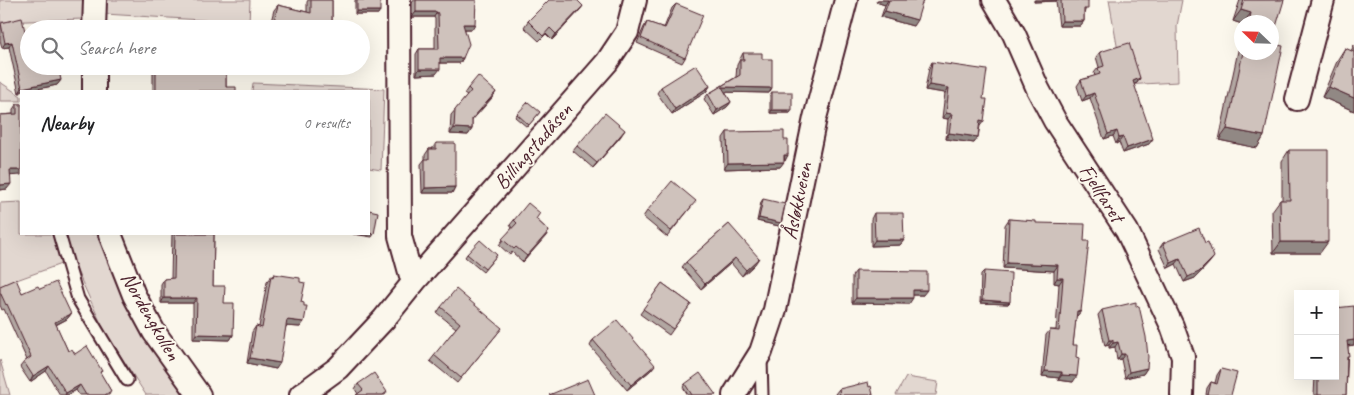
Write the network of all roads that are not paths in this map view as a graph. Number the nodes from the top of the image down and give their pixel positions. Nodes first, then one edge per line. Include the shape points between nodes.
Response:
1 (95, 0) edge
2 (398, 0) edge
3 (635, 0) edge
4 (846, 0) edge
5 (994, 0) edge
6 (1323, 0) edge
7 (94, 20) edge
8 (94, 75) edge
9 (94, 90) edge
10 (1297, 99) dead end
11 (59, 235) edge
12 (110, 235) edge
13 (413, 283) junction
14 (761, 352) junction
15 (127, 380) dead end
16 (199, 395) edge
17 (302, 395) edge
18 (734, 395) edge
19 (762, 395) edge
20 (1182, 395) edge

1 - 7 street
2 - 13 street via 400,236
3 - 13 street, Billingstadåsen via 627,32 607,62
4 - 14 street, Åsløkkveien via 815,118 774,310
5 - 20 street, Fjellfaret via 1014,34 1055,121 1127,231 1172,326 1183,358
6 - 10 street
8 - 9 street
11 - 15 lane via 78,300
12 - 16 street, Nordengkollen via 134,295 154,332
13 - 17 street, Billingstadåsen via 338,368
14 - 18 street, Åsløkkveien
14 - 19 lane

